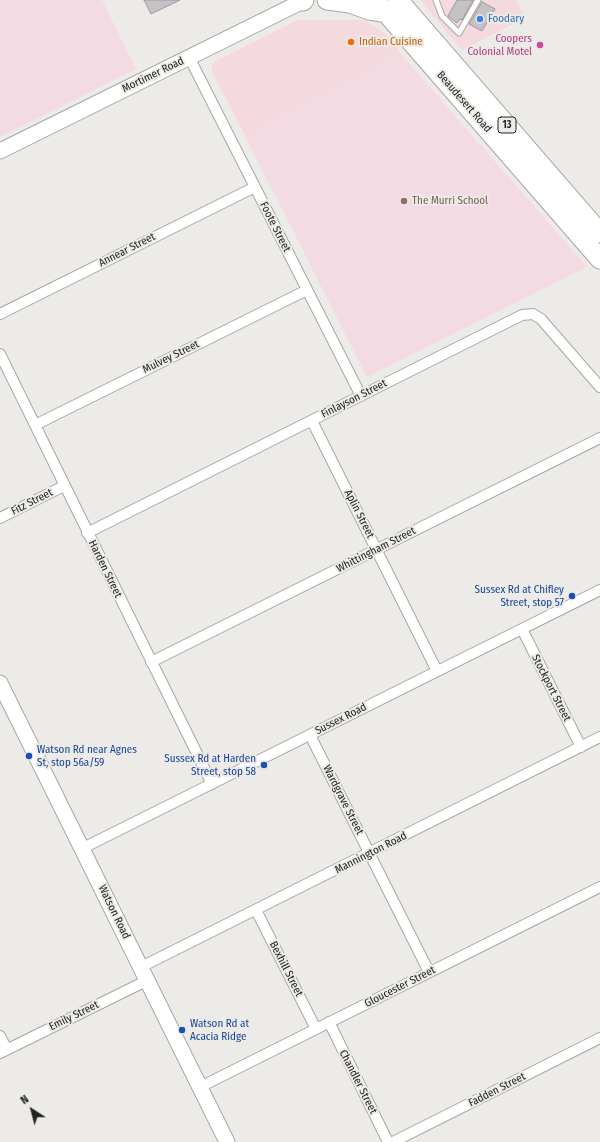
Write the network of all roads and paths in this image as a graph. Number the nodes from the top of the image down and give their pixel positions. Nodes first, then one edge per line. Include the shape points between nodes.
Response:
1 (304, 0) edge
2 (327, 0) edge
3 (436, 0) edge
4 (478, 0) edge
5 (386, 4) edge
6 (189, 57) junction
7 (0, 151) edge
8 (255, 186) junction
9 (600, 233) edge
10 (600, 259) edge
11 (307, 290) junction
12 (0, 314) edge
13 (0, 354) edge
14 (600, 388) edge
15 (362, 396) junction
16 (312, 421) junction
17 (35, 425) junction
18 (600, 438) edge
19 (64, 486) junction
20 (0, 518) edge
21 (88, 533) junction
22 (377, 549) junction
23 (600, 590) edge
24 (522, 629) junction
25 (151, 662) junction
26 (437, 671) junction
27 (0, 682) edge
28 (310, 735) junction
29 (600, 737) edge
30 (581, 747) junction
31 (212, 784) junction
32 (83, 848) junction
33 (370, 854) junction
34 (600, 887) edge
35 (256, 910) junction
36 (429, 972) junction
37 (145, 974) junction
38 (328, 1022) junction
39 (316, 1029) junction
40 (0, 1036) edge
41 (600, 1038) edge
42 (3, 1051) edge
43 (200, 1086) junction
44 (227, 1142) edge
45 (388, 1142) edge
46 (393, 1142) edge

1 - 6 street, Mortimer Road
2 - 5 highway via 350,3 369,10
3 - 4 lane via 442,16 459,33
5 - 9 highway, Beaudesert Road / 13
5 - 10 highway, Beaudesert Road / 13
6 - 7 street, Mortimer Road
6 - 8 street, Foote Street
8 - 11 street, Foote Street
8 - 12 street, Annear Street
11 - 15 street, Foote Street
11 - 17 street, Mulvey Street
13 - 17 street, Harden Street
14 - 15 street, Finlayson Street via 541,319 533,314 522,315
15 - 16 street, Finlayson Street
16 - 21 street, Finlayson Street
16 - 22 street, Aplin Street
17 - 19 street, Harden Street
18 - 22 street, Whittingham Street
19 - 20 street, Fitz Street
19 - 21 street, Harden Street
21 - 25 street, Harden Street
22 - 25 street, Whittingham Street
22 - 26 street, Aplin Street
23 - 24 street, Sussex Road
24 - 26 street, Sussex Road
24 - 30 street, Stockport Street
25 - 31 street, Harden Street
26 - 28 street, Sussex Road
27 - 32 street, Watson Road
28 - 31 street, Sussex Road
28 - 33 street, Wardgrave Street
29 - 30 street, Mannington Road
30 - 33 street, Mannington Road
31 - 32 street, Sussex Road
32 - 37 street, Watson Road
33 - 35 street, Mannington Road
33 - 36 street, Wardgrave Street
34 - 36 street, Gloucester Street
35 - 37 street, Mannington Road
35 - 39 street, Bexhill Street
36 - 38 street, Gloucester Street
37 - 42 street, Emily Street
37 - 43 street, Watson Road
38 - 39 street, Gloucester Street
38 - 45 street, Chandler Street
39 - 43 street, Gloucester Street
40 - 42 street
41 - 46 street, Fadden Street
43 - 44 street, Watson Road

